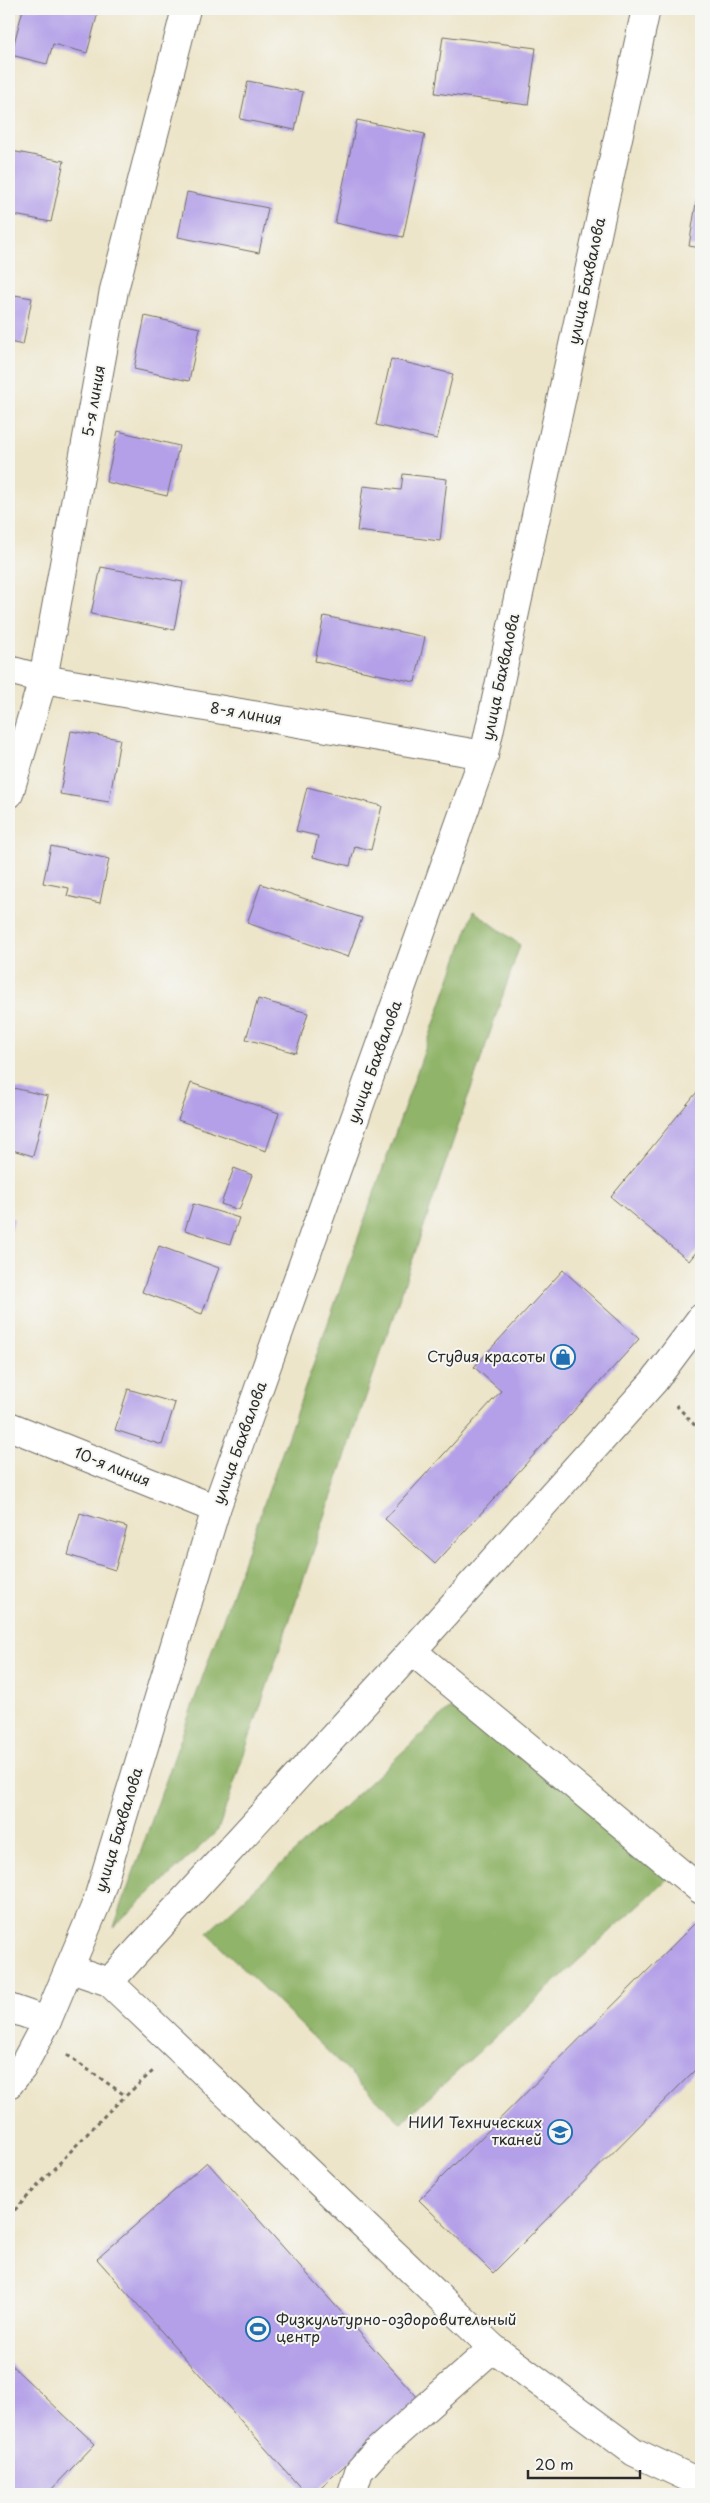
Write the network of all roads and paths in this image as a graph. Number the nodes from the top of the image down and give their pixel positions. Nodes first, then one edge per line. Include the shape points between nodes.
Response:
1 (186, 9) edge
2 (646, 9) edge
3 (9, 670) edge
4 (42, 679) junction
5 (484, 755) junction
6 (9, 794) edge
7 (701, 1318) edge
8 (9, 1426) edge
9 (216, 1509) junction
10 (412, 1651) junction
11 (701, 1890) edge
12 (71, 1968) junction
13 (109, 1982) junction
14 (9, 2008) edge
15 (42, 2031) junction
16 (178, 2048) junction
17 (9, 2084) edge
18 (126, 2096) junction
19 (9, 2216) edge
20 (493, 2348) junction
21 (701, 2481) edge
22 (352, 2494) edge

1 - 4 street, 5-я линия via 114,290
2 - 5 street, улица Бахвалова
3 - 4 street, 8-я линия
4 - 5 street, 8-я линия
4 - 6 street, 5-я линия
5 - 9 street, улица Бахвалова
7 - 10 street via 654,1381
8 - 9 street, 10-я линия
9 - 12 street, улица Бахвалова via 97,1902
10 - 11 street
10 - 13 street
12 - 13 street
12 - 15 street, улица Бахвалова
13 - 16 street
14 - 15 street
15 - 17 street, улица Бахвалова via 22,2068
15 - 18 path via 60,2049
16 - 18 path
16 - 20 street
18 - 19 path
20 - 21 street via 634,2452
20 - 22 street via 376,2452 359,2471

